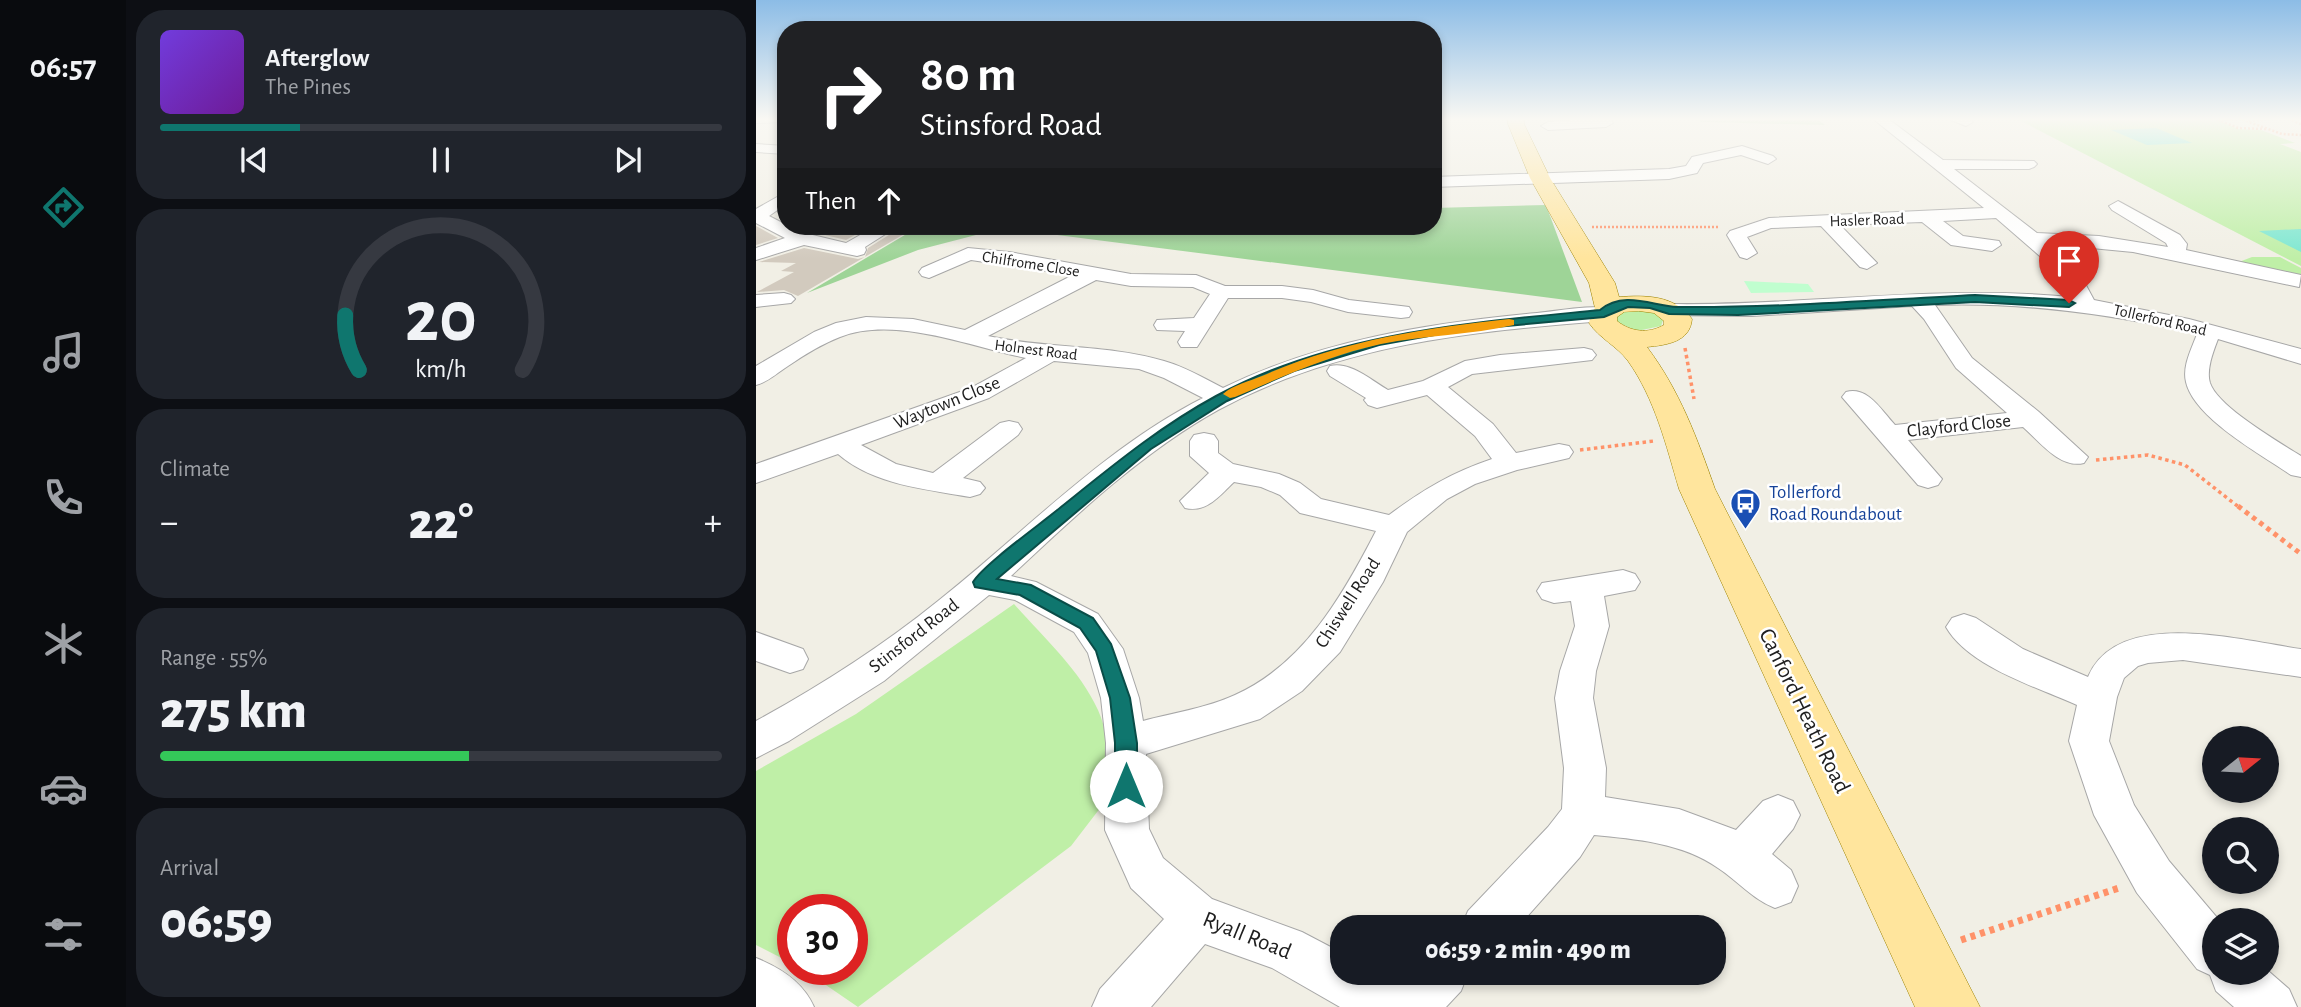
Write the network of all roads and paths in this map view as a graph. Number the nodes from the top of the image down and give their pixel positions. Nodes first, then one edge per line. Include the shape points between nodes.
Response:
1 (1537, 165) edge
2 (1695, 165) edge
3 (1939, 165) edge
4 (1442, 177) edge
5 (1540, 178) junction
6 (772, 202) edge
7 (2118, 206) dead end
8 (2000, 213) junction
9 (1927, 218) junction
10 (1826, 221) junction
11 (1762, 225) junction
12 (777, 227) edge
13 (1978, 230) dead end
14 (1944, 232) junction
15 (797, 235) edge
16 (876, 235) edge
17 (1573, 236) junction
18 (805, 238) junction
19 (2032, 238) junction
20 (1992, 245) dead end
21 (1747, 253) dead end
22 (756, 254) edge
23 (2175, 255) junction
24 (1867, 263) dead end
25 (929, 272) dead end
26 (1093, 273) junction
27 (2298, 281) dead end
28 (1222, 292) junction
29 (784, 299) dead end
30 (756, 301) edge
31 (1919, 301) junction
32 (2085, 305) junction
33 (1401, 312) dead end
34 (1670, 320) junction
35 (1612, 322) junction
36 (1165, 325) dead end
37 (2209, 331) junction
38 (967, 338) junction
39 (1048, 354) junction
40 (1584, 355) dead end
41 (2301, 357) edge
42 (1339, 371) dead end
43 (756, 378) edge
44 (1432, 386) junction
45 (1855, 397) dead end
46 (1222, 398) junction
47 (2030, 418) junction
48 (1665, 425) junction
49 (1009, 429) dead end
50 (1887, 434) junction
51 (1204, 440) dead end
52 (842, 443) junction
53 (1559, 452) joint
54 (2074, 457) joint
55 (1509, 463) junction
56 (2301, 469) edge
57 (1228, 472) junction
58 (756, 474) edge
59 (1928, 480) dead end
60 (939, 482) junction
61 (970, 488) dead end
62 (1195, 501) dead end
63 (1394, 526) junction
64 (2301, 554) edge
65 (982, 582) junction
66 (1588, 587) dead end
67 (1964, 627) dead end
68 (756, 646) edge
69 (790, 659) dead end
70 (2301, 663) edge
71 (2098, 697) junction
72 (756, 741) edge
73 (1126, 743) junction
74 (1583, 814) junction
75 (1779, 815) dead end
76 (1740, 858) junction
77 (2153, 877) junction
78 (1775, 886) dead end
79 (1497, 915) edge
80 (1197, 917) junction
81 (2202, 937) edge
82 (1961, 940) dead end
83 (756, 983) edge
84 (1432, 985) edge
85 (2247, 985) edge
86 (788, 1007) edge
87 (1118, 1007) edge
88 (1390, 1007) edge
89 (1411, 1007) edge
90 (1948, 1007) edge
91 (2271, 1007) edge

1 - 5 main road, Canford Heath Road
2 - 5 street via 1692,170 1669,174
3 - 8 street
4 - 5 street
5 - 17 main road, Canford Heath Road
6 - 12 street via 760,218
7 - 23 street via 2178,244
8 - 9 street, Hasler Road
8 - 19 street
9 - 10 street, Hasler Road
9 - 14 street
10 - 11 street, Hasler Road
10 - 24 street
11 - 17 path
11 - 21 street, Hasler Road via 1736,235
13 - 14 street
14 - 20 street via 1961,242
15 - 18 street
16 - 18 street via 853,250
17 - 34 main road, Canford Heath Road
17 - 35 main road, Canford Heath Road via 1602,283
18 - 22 street
19 - 23 street
19 - 32 street via 2064,267
23 - 27 street
25 - 26 street, Chilfrome Close via 968,254
26 - 28 street, Chilfrome Close via 1131,280 1196,281
26 - 38 street, Chilfrome Close
28 - 33 street, Chilfrome Close via 1292,293 1365,319
28 - 36 street via 1195,333
29 - 30 street
31 - 32 street, Tollerford Road via 1998,298
31 - 34 street, Tollerford Road
31 - 47 street, Clayford Close via 1938,319 1951,350
32 - 37 street, Tollerford Road via 2141,313
34 - 35 main road via 1644,339
34 - 48 main road, Canford Heath Road
35 - 46 street, Stinsford Road via 1451,328 1377,341 1289,369
35 - 48 main road, Canford Heath Road via 1651,369
37 - 41 street, Tollerford Road
37 - 56 street via 2197,373 2202,393 2221,412
38 - 39 street, Holnest Road
38 - 43 street, Holnest Road via 943,330 846,321
39 - 46 street, Holnest Road via 1157,366
39 - 52 street, Waytown Close via 980,393
40 - 44 street via 1465,368
42 - 44 street via 1380,399
44 - 55 street via 1484,430
45 - 50 street, Clayford Close
46 - 65 street, Stinsford Road via 1146,446
47 - 50 street, Clayford Close
47 - 54 street, Clayford Close
48 - 53 path
48 - 90 main road, Canford Heath Road
49 - 60 street
50 - 59 street, Clayford Close
51 - 57 street via 1204,456
52 - 58 street, Waytown Close
52 - 60 street via 869,466
53 - 55 street, Chiswell Road
54 - 64 path via 2095,461 2148,455 2185,465
55 - 63 street, Chiswell Road via 1437,493
57 - 62 street
57 - 63 street via 1269,480 1311,506
60 - 61 street
63 - 73 street, Chiswell Road via 1366,582 1327,642 1289,681 1246,708
65 - 72 street, Stinsford Road via 907,644 821,704
65 - 73 street, Ryall Road via 1024,590 1086,623 1105,649 1120,698
66 - 74 street via 1592,626 1574,698 1585,768
67 - 71 street via 1980,643 2007,658
68 - 69 street
70 - 71 street via 2182,646 2147,649 2125,656 2109,670
71 - 77 street via 2089,741 2116,814
73 - 80 street, Ryall Road via 1127,830 1147,873
74 - 76 street via 1642,819 1690,832
74 - 79 street via 1564,842
75 - 76 street
76 - 78 street
77 - 81 street
77 - 82 path
80 - 87 street
80 - 88 street, Ryall Road via 1285,949
83 - 86 street
84 - 89 street
85 - 91 street

